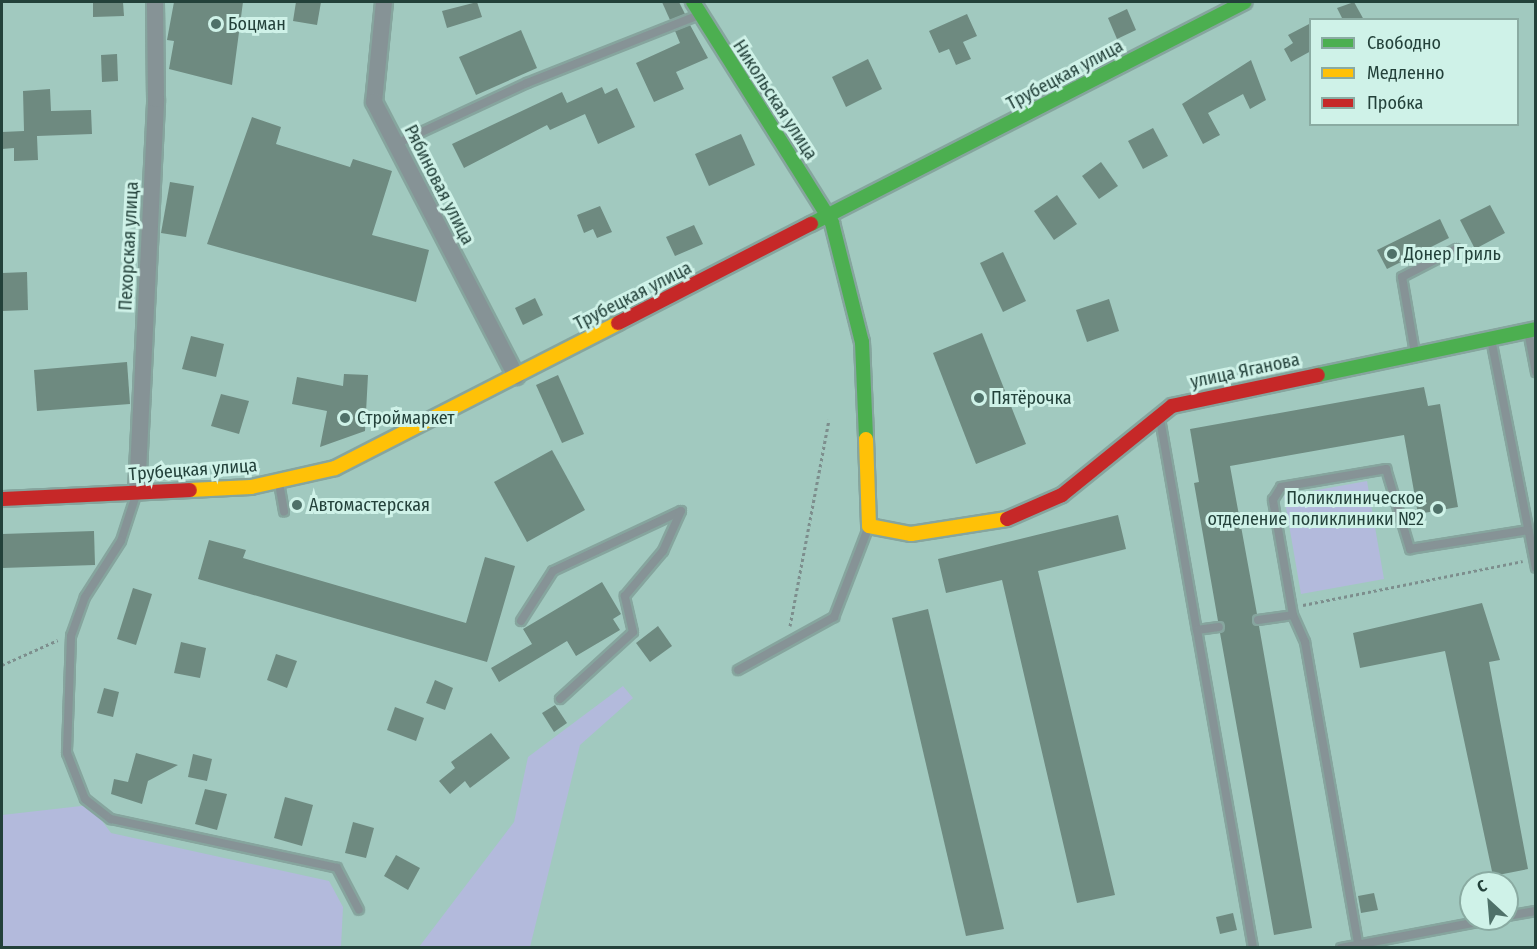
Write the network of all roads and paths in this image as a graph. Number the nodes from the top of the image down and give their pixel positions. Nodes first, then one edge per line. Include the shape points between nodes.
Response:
1 (155, 2) edge
2 (384, 2) edge
3 (693, 2) edge
4 (1245, 2) edge
5 (699, 15) junction
6 (396, 144) junction
7 (829, 218) junction
8 (1456, 249) dead end
9 (1532, 330) edge
10 (1491, 338) junction
11 (1416, 354) junction
12 (1536, 372) edge
13 (516, 376) junction
14 (1160, 415) junction
15 (828, 420) dead end
16 (278, 481) junction
17 (137, 492) junction
18 (2, 499) edge
19 (284, 512) dead end
20 (869, 526) junction
21 (1528, 530) junction
22 (1535, 563) edge
23 (1292, 611) junction
24 (521, 621) dead end
25 (1258, 621) dead end
26 (1219, 627) dead end
27 (1197, 630) junction
28 (71, 636) junction
29 (787, 643) junction
30 (2, 664) edge
31 (738, 670) dead end
32 (560, 699) dead end
33 (358, 910) dead end
34 (1536, 911) edge
35 (1519, 914) edge
36 (1459, 925) edge
37 (1358, 944) junction
38 (1253, 948) edge
39 (1341, 948) edge

1 - 17 street, Пехорская улица via 156,99
2 - 6 street, Рябиновая улица via 374,102
3 - 5 main road, Никольская улица
4 - 7 main road, Трубецкая улица
5 - 6 lane via 527,83
5 - 7 main road, Никольская улица
6 - 13 street, Рябиновая улица
7 - 13 main road, Трубецкая улица
7 - 20 main road, Никольская улица via 862,342
8 - 11 lane via 1401,277
9 - 10 main road, улица Яганова
9 - 12 lane
10 - 11 main road, улица Яганова
10 - 21 lane
11 - 14 main road, улица Яганова via 1182,402
13 - 16 main road, Трубецкая улица via 335,468
14 - 20 main road, улица Яганова via 1062,495 995,522 911,534
14 - 27 lane
15 - 29 path
16 - 17 main road, Трубецкая улица via 251,487
16 - 19 lane
17 - 18 main road, Трубецкая улица
17 - 28 lane via 121,541 85,597
20 - 29 lane via 834,617
21 - 22 lane
21 - 23 lane via 1410,549 1386,469 1281,487 1273,500
22 - 23 path
23 - 25 lane
23 - 37 lane via 1305,642
24 - 32 lane via 553,571 681,511 663,551 625,596 633,632
26 - 27 lane
27 - 38 lane
28 - 30 path
28 - 33 lane via 67,753 85,799 111,819 337,868
29 - 31 lane
34 - 35 lane
36 - 37 lane
37 - 39 lane

